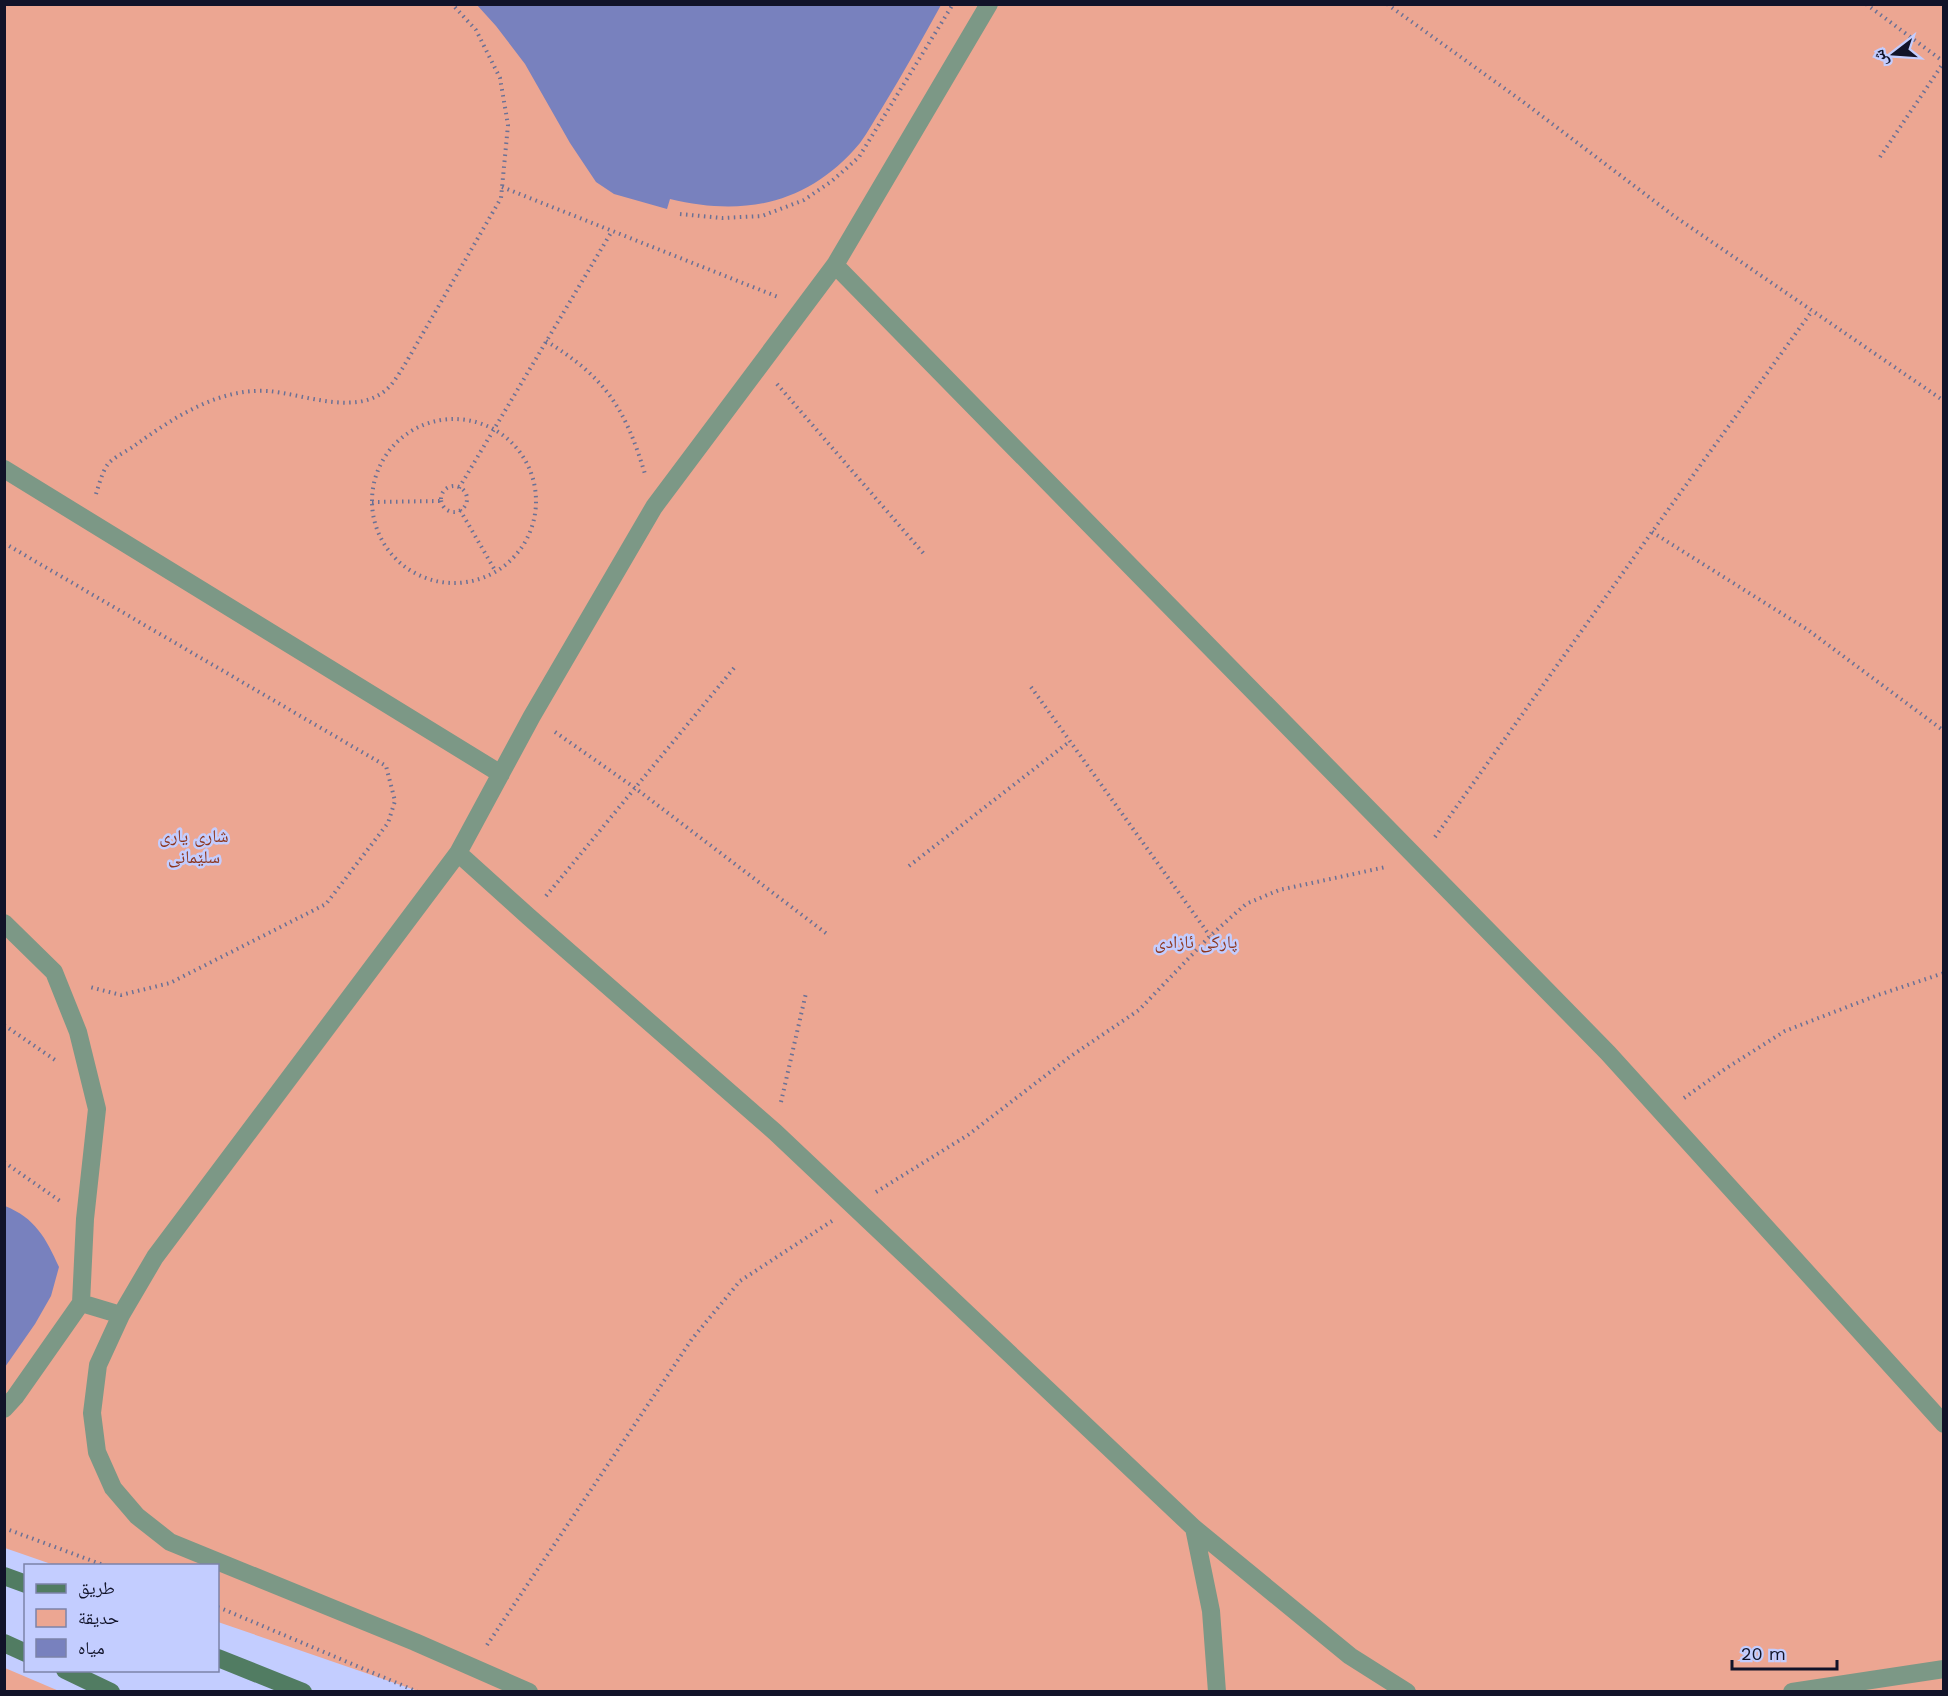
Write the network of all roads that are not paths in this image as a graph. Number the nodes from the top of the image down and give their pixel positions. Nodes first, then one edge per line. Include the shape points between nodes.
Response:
1 (989, 4) edge
2 (835, 265) junction
3 (4, 469) edge
4 (501, 774) junction
5 (458, 853) junction
6 (4, 923) edge
7 (81, 1303) junction
8 (121, 1315) junction
9 (4, 1409) edge
10 (1944, 1424) edge
11 (1194, 1528) junction
12 (4, 1576) edge
13 (24, 1583) edge
14 (4, 1643) edge
15 (24, 1652) edge
16 (219, 1658) edge
17 (1944, 1669) edge
18 (66, 1672) edge
19 (111, 1692) edge
20 (303, 1692) edge
21 (529, 1692) edge
22 (1217, 1692) edge
23 (1407, 1692) edge
24 (1792, 1692) edge

1 - 2 street
2 - 4 street via 654,507
2 - 10 street via 1608,1053
3 - 4 street
4 - 5 street
5 - 8 street via 155,1257
5 - 11 street via 775,1132
6 - 7 street via 54,972 78,1032 97,1109
7 - 8 street
7 - 9 street
8 - 21 street via 98,1365 92,1413 96,1452 113,1488 137,1515 170,1542
11 - 22 street via 1211,1611
11 - 23 street via 1350,1656
12 - 13 main road
14 - 15 main road
16 - 20 main road
17 - 24 street
18 - 19 main road

